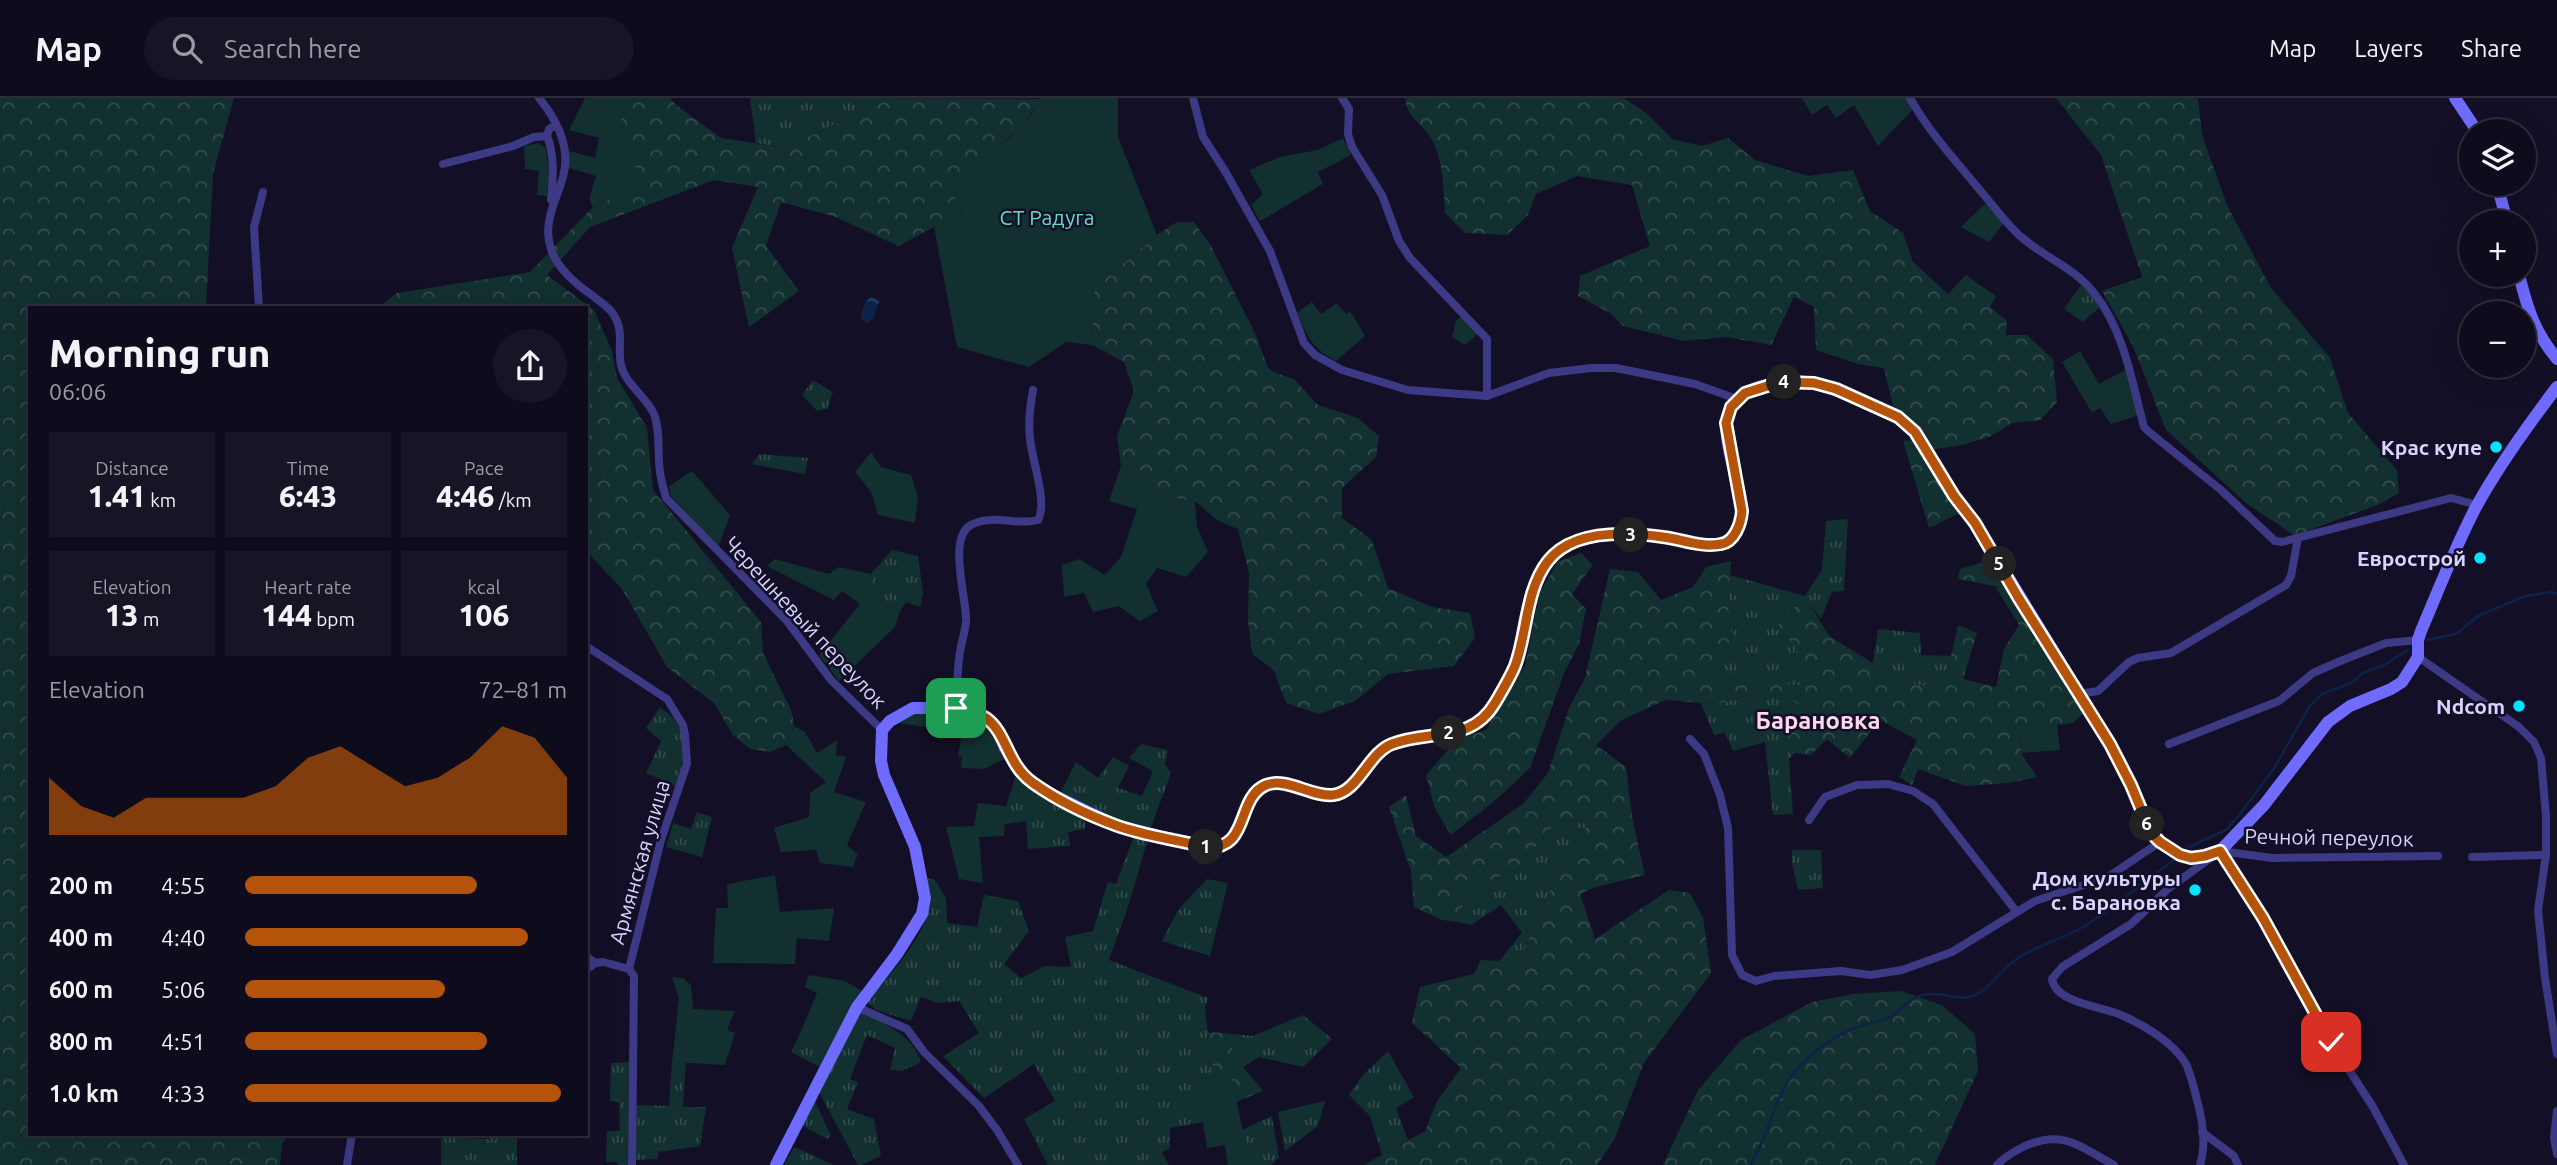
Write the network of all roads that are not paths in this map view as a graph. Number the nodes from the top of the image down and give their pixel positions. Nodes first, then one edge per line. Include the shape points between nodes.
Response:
1 (539, 98) edge
2 (1193, 98) edge
3 (1342, 98) edge
4 (1910, 98) edge
5 (2455, 98) edge
6 (2469, 119) edge
7 (556, 125) junction
8 (547, 136) junction
9 (443, 164) dead end
10 (263, 192) dead end
11 (550, 217) junction
12 (2522, 287) edge
13 (260, 306) edge
14 (2557, 359) edge
15 (2557, 387) edge
16 (1033, 390) dead end
17 (1487, 396) junction
18 (1737, 399) junction
19 (2477, 505) junction
20 (2298, 538) junction
21 (2418, 640) junction
22 (588, 647) edge
23 (2416, 661) junction
24 (2079, 694) junction
25 (956, 708) junction
26 (882, 730) junction
27 (1690, 739) dead end
28 (2169, 744) dead end
29 (1809, 820) dead end
30 (2160, 842) junction
31 (2220, 851) junction
32 (2546, 855) junction
33 (2438, 856) dead end
34 (2472, 857) dead end
35 (2016, 912) junction
36 (588, 958) edge
37 (595, 963) junction
38 (588, 968) edge
39 (629, 969) junction
40 (856, 1007) junction
41 (2557, 1054) edge
42 (2557, 1111) edge
43 (2202, 1132) junction
44 (352, 1136) edge
45 (2557, 1154) edge
46 (346, 1165) edge
47 (632, 1165) edge
48 (776, 1165) edge
49 (1018, 1165) edge
50 (1997, 1165) edge
51 (2114, 1165) edge
52 (2200, 1165) edge
53 (2238, 1165) edge
54 (2404, 1165) edge

1 - 7 street, Черешневый переулок
2 - 17 street via 1203,137 1270,251 1304,343 1314,355 1342,370 1408,390
3 - 17 street via 1349,109 1352,147 1382,195 1399,241 1487,339
4 - 20 street via 1922,120 1998,215 2095,294 2117,330 2144,427 2275,541
5 - 6 street
7 - 8 street
7 - 11 street, Черешневый переулок via 566,153
8 - 9 street
8 - 11 street, Черешневый переулок via 553,181
10 - 13 street via 254,227
11 - 26 street, Черешневый переулок via 547,236 551,251 583,289 612,311 620,326 621,367 655,415 659,472 666,498 787,621 831,680
12 - 14 street via 2541,339
15 - 19 street
16 - 25 street via 1030,436 1041,514 1031,522 999,519 972,524 962,534 959,557 966,621
17 - 18 street via 1549,373 1616,368 1695,384
18 - 24 street via 1780,382 1814,383 1898,417 1909,426 1975,523
18 - 25 street via 1726,423 1742,511 1730,540 1701,544 1606,535 1562,550 1536,580 1515,666 1480,723 1392,744 1336,794 1279,783 1262,787 1233,838 1220,847 1115,825 1053,795 1018,771 998,730 986,718
19 - 20 street via 2451,498
19 - 21 street
20 - 24 street via 2286,585 2171,653 2129,662 2098,691
21 - 23 street
21 - 28 street via 2386,643 2355,655 2313,673 2279,701
22 - 39 street, Армянская улица via 667,699 685,736 687,764 661,840
23 - 31 street via 2402,682 2350,706 2328,722 2264,805
23 - 32 street via 2519,727 2534,742 2541,758
24 - 30 street via 2110,744 2151,833
25 - 26 street via 913,708
26 - 40 street via 884,775 915,847 925,898 914,928
27 - 35 street via 1704,754 1728,828 1732,955 1742,975 1756,981 1774,976 1902,970 1952,952
29 - 35 street via 1825,797 1857,785 1888,784 1913,791 1933,804
30 - 31 street via 2191,858
30 - 35 street via 2108,877 2035,901
31 - 33 street, Речной переулок via 2272,858
31 - 43 street via 2169,888 2131,924 2062,967 2052,979 2060,993 2119,1013 2168,1044 2185,1063
31 - 54 street
32 - 34 street
32 - 41 street via 2538,910
36 - 37 street
37 - 38 street
37 - 39 street
39 - 47 street, Армянская улица via 634,976
40 - 48 street
40 - 49 street via 907,1029 979,1106
42 - 45 street
43 - 52 street
43 - 53 street via 2234,1156
44 - 46 street
50 - 51 street via 2020,1149 2055,1138

